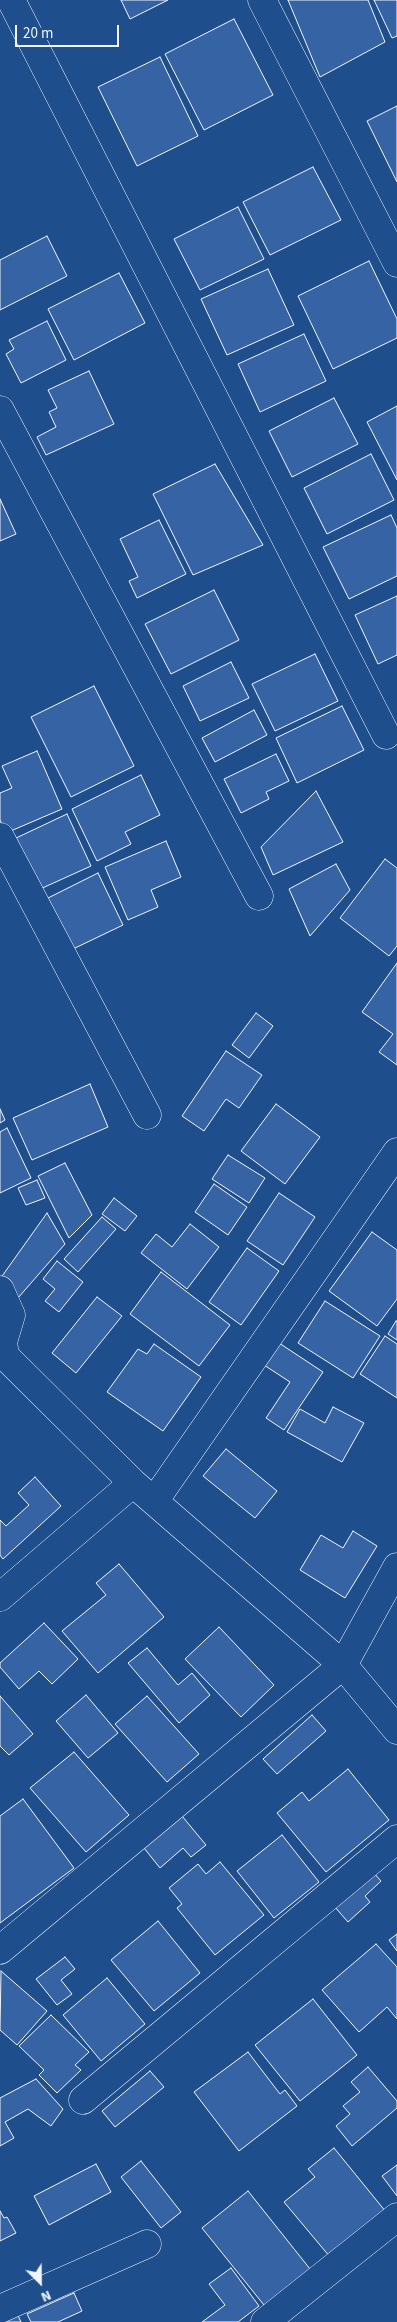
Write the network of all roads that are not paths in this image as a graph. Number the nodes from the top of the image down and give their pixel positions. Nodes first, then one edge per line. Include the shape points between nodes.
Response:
1 (11, 0) edge
2 (262, 0) edge
3 (397, 263) edge
4 (0, 410) edge
5 (386, 735) dead end
6 (0, 836) edge
7 (259, 896) dead end
8 (147, 1115) dead end
9 (397, 1152) edge
10 (0, 1290) edge
11 (133, 1483) junction
12 (155, 1500) junction
13 (397, 1568) edge
14 (0, 1598) edge
15 (343, 1665) junction
16 (397, 1730) edge
17 (397, 1839) edge
18 (0, 1950) edge
19 (84, 2100) dead end
20 (397, 2217) edge
21 (147, 2244) dead end
22 (0, 2309) edge
23 (265, 2322) edge

1 - 5 street
2 - 3 street
4 - 7 street
6 - 8 street
9 - 12 street
10 - 11 street via 11,1315 3,1342 5,1356
11 - 12 street
11 - 14 street
12 - 15 street
13 - 15 street
15 - 16 street
15 - 18 street
17 - 19 street
20 - 23 street
21 - 22 street

